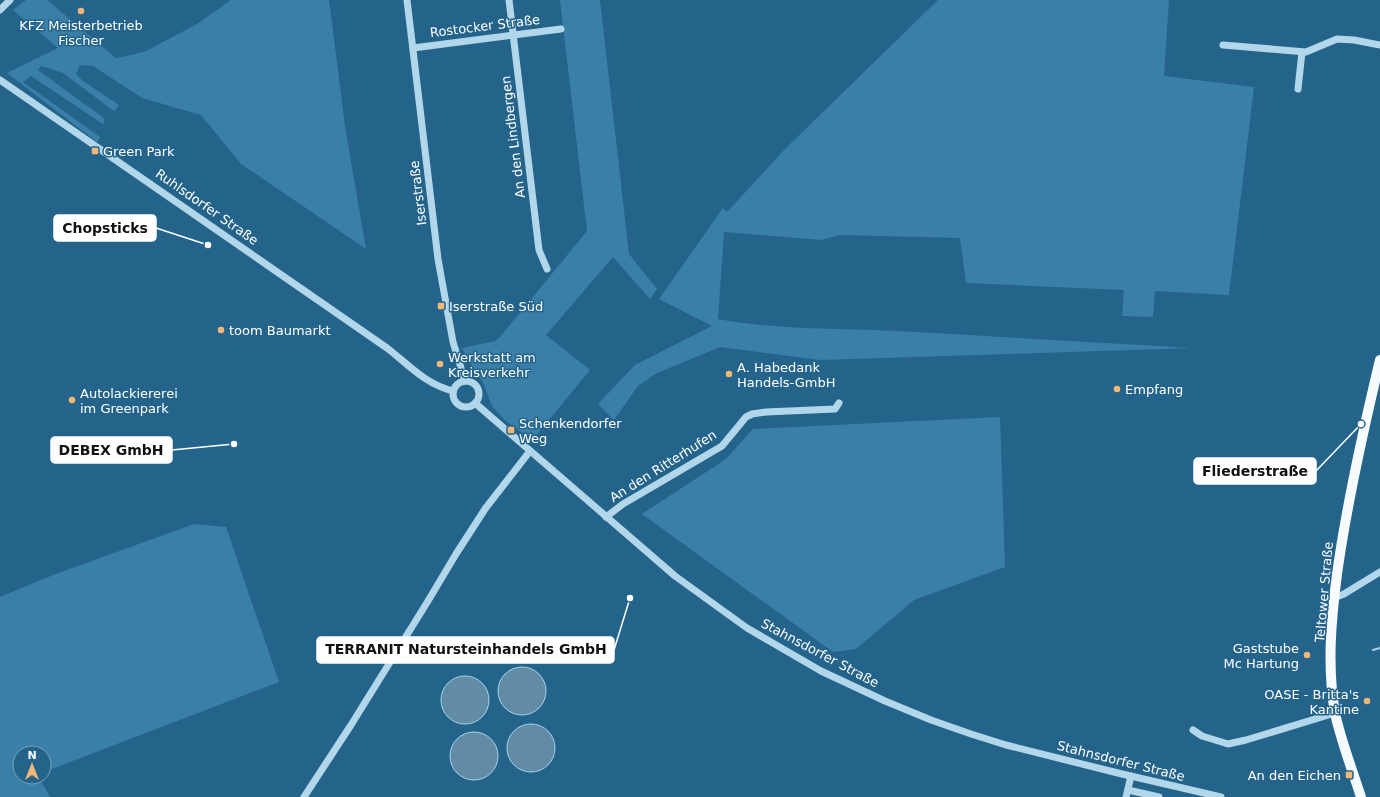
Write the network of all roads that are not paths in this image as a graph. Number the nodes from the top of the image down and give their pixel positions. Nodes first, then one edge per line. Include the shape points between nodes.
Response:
1 (10, 0) edge
2 (407, 0) edge
3 (509, 0) edge
4 (0, 10) edge
5 (561, 29) dead end
6 (513, 35) junction
7 (1223, 45) dead end
8 (1380, 45) edge
9 (413, 48) junction
10 (1302, 52) junction
11 (0, 80) edge
12 (1298, 89) dead end
13 (547, 269) dead end
14 (1380, 360) edge
15 (465, 381) junction
16 (453, 391) junction
17 (475, 403) junction
18 (840, 403) dead end
19 (530, 451) junction
20 (606, 517) junction
21 (1380, 572) edge
22 (1334, 598) junction
23 (1336, 713) junction
24 (1193, 730) dead end
25 (1131, 776) junction
26 (1127, 793) edge
27 (304, 797) edge
28 (1159, 797) edge
29 (1221, 797) edge
30 (1361, 797) edge

1 - 4 street
2 - 9 street, Iserstraße
3 - 6 street, An den Lindbergen
5 - 6 street, Rostocker Straße
6 - 9 street, Rostocker Straße
6 - 13 street, An den Lindbergen via 539,250
7 - 10 street
8 - 10 street via 1337,39
9 - 15 street, Iserstraße via 438,259 453,342
10 - 12 street
11 - 16 street, Ruhlsdorfer Straße via 344,318 430,382
14 - 22 main road, Teltower Straße via 1343,528
15 - 16 street via 458,384
15 - 17 street via 473,382 478,388 479,396
16 - 17 street via 454,398 461,406
17 - 19 street, Stahnsdorfer Straße
18 - 20 street, An den Ritterhufen via 835,409 752,414 746,417 722,446 623,504
19 - 20 street, Stahnsdorfer Straße
19 - 27 street via 485,509
20 - 25 street, Stahnsdorfer Straße via 709,602 747,628 821,671 885,701 971,734
21 - 22 street
22 - 23 main road, Teltower Straße via 1331,661
23 - 24 street via 1228,744 1202,736
23 - 30 main road, Teltower Straße
25 - 26 street
25 - 29 street, Stahnsdorfer Straße
26 - 28 street

